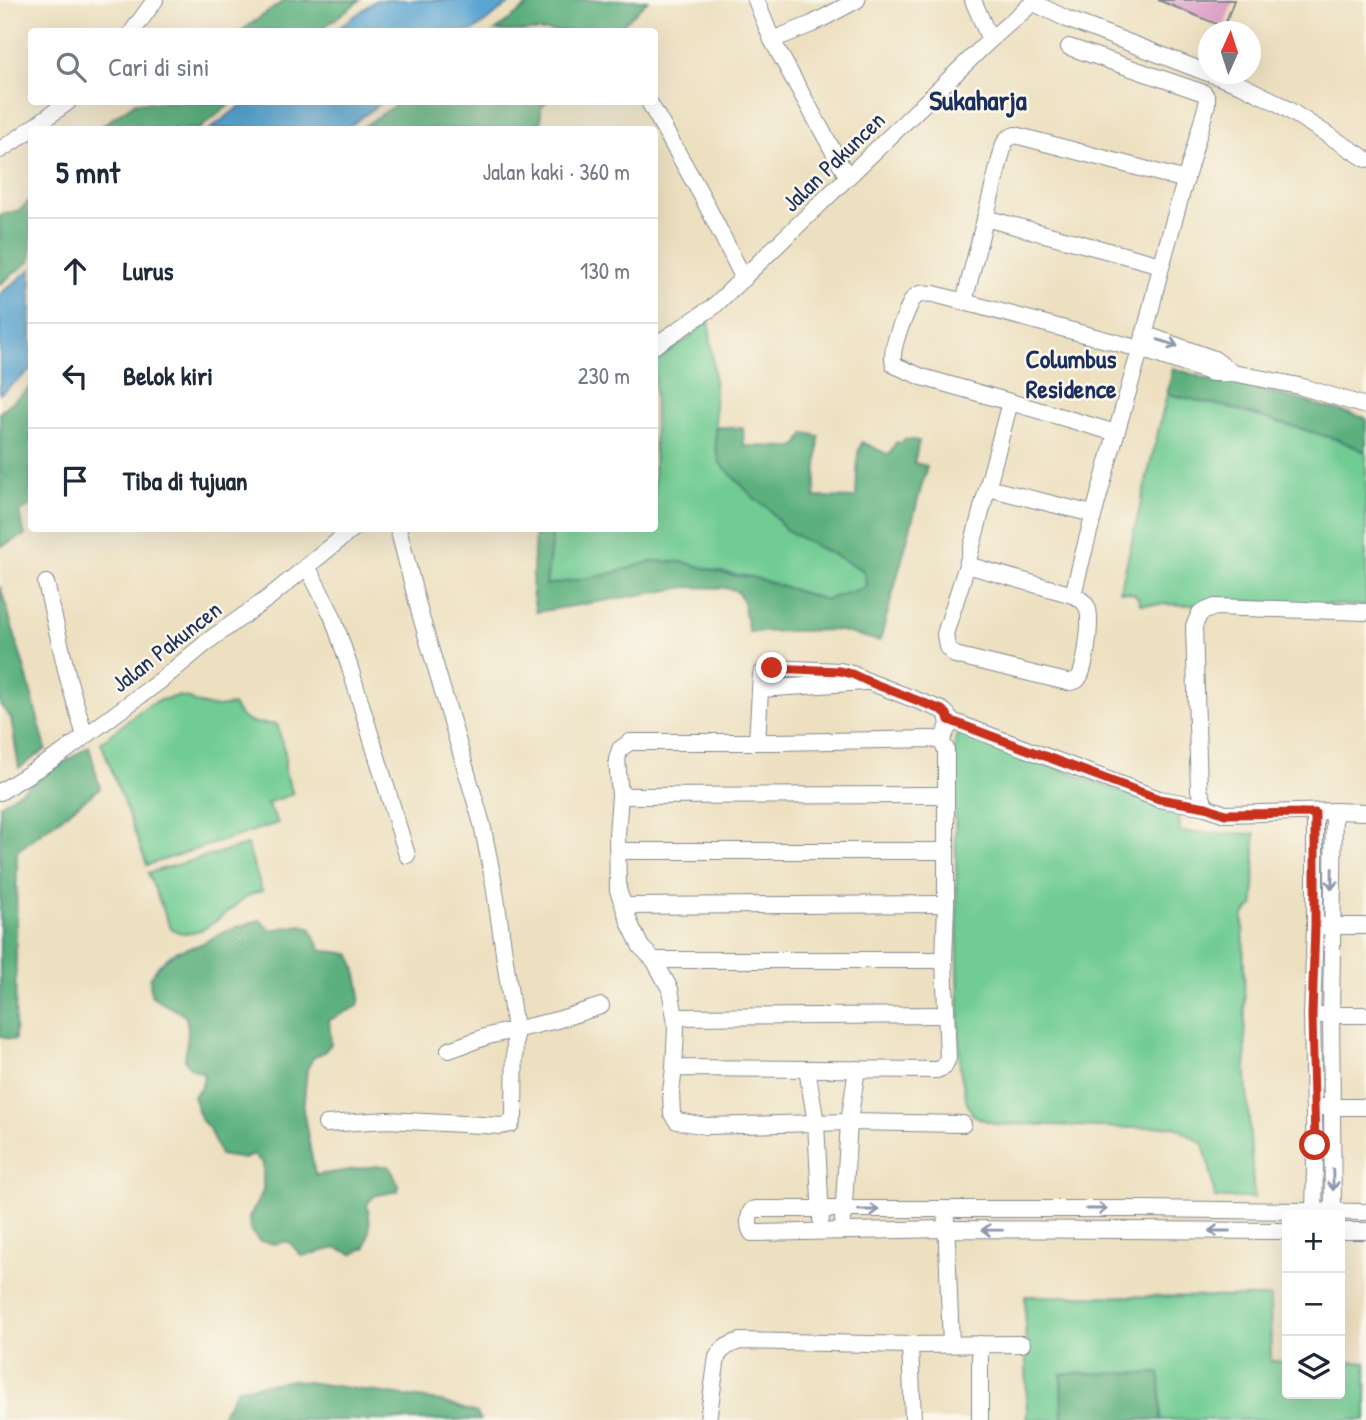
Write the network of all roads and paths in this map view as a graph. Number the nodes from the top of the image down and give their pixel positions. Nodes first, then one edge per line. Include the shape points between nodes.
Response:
1 (155, 0) edge
2 (755, 0) edge
3 (857, 0) edge
4 (973, 0) edge
5 (1035, 1) edge
6 (135, 28) edge
7 (772, 40) junction
8 (990, 40) junction
9 (1069, 47) dead end
10 (1198, 68) edge
11 (1238, 84) edge
12 (64, 105) edge
13 (651, 105) edge
14 (35, 126) edge
15 (28, 131) edge
16 (0, 149) edge
17 (1366, 159) edge
18 (847, 176) junction
19 (1186, 180) junction
20 (985, 218) junction
21 (1161, 265) junction
22 (744, 279) junction
23 (964, 302) junction
24 (1142, 342) junction
25 (658, 343) edge
26 (1010, 401) junction
27 (1366, 406) edge
28 (1116, 433) junction
29 (988, 488) junction
30 (1093, 514) junction
31 (349, 532) edge
32 (399, 532) edge
33 (967, 565) junction
34 (307, 566) junction
35 (46, 583) dead end
36 (1073, 595) junction
37 (1366, 612) edge
38 (949, 720) junction
39 (85, 736) junction
40 (758, 742) junction
41 (942, 742) junction
42 (0, 792) edge
43 (620, 796) junction
44 (945, 796) junction
45 (1206, 807) junction
46 (1334, 811) junction
47 (1366, 812) edge
48 (1315, 813) junction
49 (947, 850) junction
50 (618, 851) junction
51 (407, 855) dead end
52 (946, 904) junction
53 (624, 906) junction
54 (1323, 926) junction
55 (1366, 926) edge
56 (654, 960) junction
57 (944, 960) junction
58 (601, 1006) dead end
59 (1331, 1014) junction
60 (946, 1015) junction
61 (1312, 1015) junction
62 (1366, 1015) edge
63 (675, 1017) junction
64 (515, 1029) junction
65 (449, 1050) dead end
66 (674, 1068) junction
67 (807, 1069) junction
68 (857, 1069) junction
69 (1314, 1107) junction
70 (1332, 1107) junction
71 (1366, 1107) edge
72 (849, 1122) junction
73 (326, 1124) dead end
74 (816, 1124) junction
75 (963, 1124) dead end
76 (946, 1209) junction
77 (822, 1210) junction
78 (843, 1210) junction
79 (1314, 1210) edge
80 (1333, 1210) edge
81 (1282, 1211) edge
82 (1345, 1212) edge
83 (1366, 1212) edge
84 (946, 1229) junction
85 (821, 1231) junction
86 (843, 1231) junction
87 (1282, 1231) edge
88 (1345, 1231) edge
89 (1366, 1231) edge
90 (951, 1344) junction
91 (980, 1344) junction
92 (1022, 1344) dead end
93 (910, 1345) junction
94 (708, 1420) edge
95 (913, 1420) edge
96 (980, 1420) edge

1 - 6 street
2 - 7 street
3 - 7 street
4 - 8 street
5 - 8 street, Jalan Pakuncen
5 - 10 street via 1067,19
7 - 18 street
8 - 18 street, Jalan Pakuncen
9 - 19 street via 1204,93 1207,104
11 - 17 street
12 - 14 street
13 - 22 street
15 - 16 street
18 - 22 street, Jalan Pakuncen
19 - 20 street via 1015,135 1004,144
19 - 21 street
20 - 21 street
20 - 23 street
21 - 24 street
22 - 25 street, Jalan Pakuncen via 713,307
23 - 24 street
23 - 26 street via 934,294 915,295 893,349 894,366
24 - 27 street via 1212,373 1299,386
24 - 28 street
26 - 28 street
26 - 29 street
28 - 30 street
29 - 30 street
29 - 33 street
30 - 36 street
31 - 34 street, Jalan Pakuncen
32 - 64 street via 482,824
33 - 36 street
33 - 36 street via 945,634 947,647 955,655 1067,682 1077,680 1083,673 1088,610 1084,600
34 - 39 street, Jalan Pakuncen
34 - 51 street via 332,615
35 - 39 street
37 - 45 street via 1215,607 1200,613 1194,626 1199,790
38 - 40 street via 942,710 852,674 772,668 761,674
38 - 41 street
38 - 45 street via 1159,799
39 - 42 street, Jalan Pakuncen
40 - 41 street
40 - 43 street via 630,743 620,749 617,759
41 - 44 street via 946,749
43 - 44 street
43 - 50 street
44 - 49 street
45 - 48 street via 1225,814
46 - 47 street
46 - 48 street
46 -> 54 street
48 - 54 street
49 - 50 street
49 - 52 street
50 - 53 street via 618,890
52 - 53 street
52 - 57 street
53 - 56 street via 642,947
54 - 55 street
54 - 59 street
54 - 61 street
56 - 57 street
56 - 63 street via 670,989
57 - 60 street
58 - 64 street
59 - 61 street
59 - 62 street
59 - 70 street
60 - 63 street
60 - 68 street via 948,1058 944,1067
61 - 69 street
63 - 66 street
64 - 65 street
64 - 73 street via 512,1124
66 - 67 street
66 - 74 street via 672,1114 677,1121 706,1126
67 - 68 street
67 - 74 street
68 - 72 street
69 - 70 street
69 - 79 street
70 - 71 street
70 -> 80 street
72 - 74 street
72 - 75 street
72 - 78 street
74 - 77 street
78 -> 76 street
76 -> 81 street
76 - 84 street
77 - 78 street
77 - 85 street
77 - 85 street via 756,1209 749,1213 752,1233
78 - 86 street
82 - 83 street
84 - 86 street
87 -> 84 street
84 - 90 street
85 - 86 street
88 - 89 street
90 - 91 street
90 - 93 street
91 - 92 street
91 - 96 street
93 - 94 street via 740,1341 717,1357
93 - 95 street

